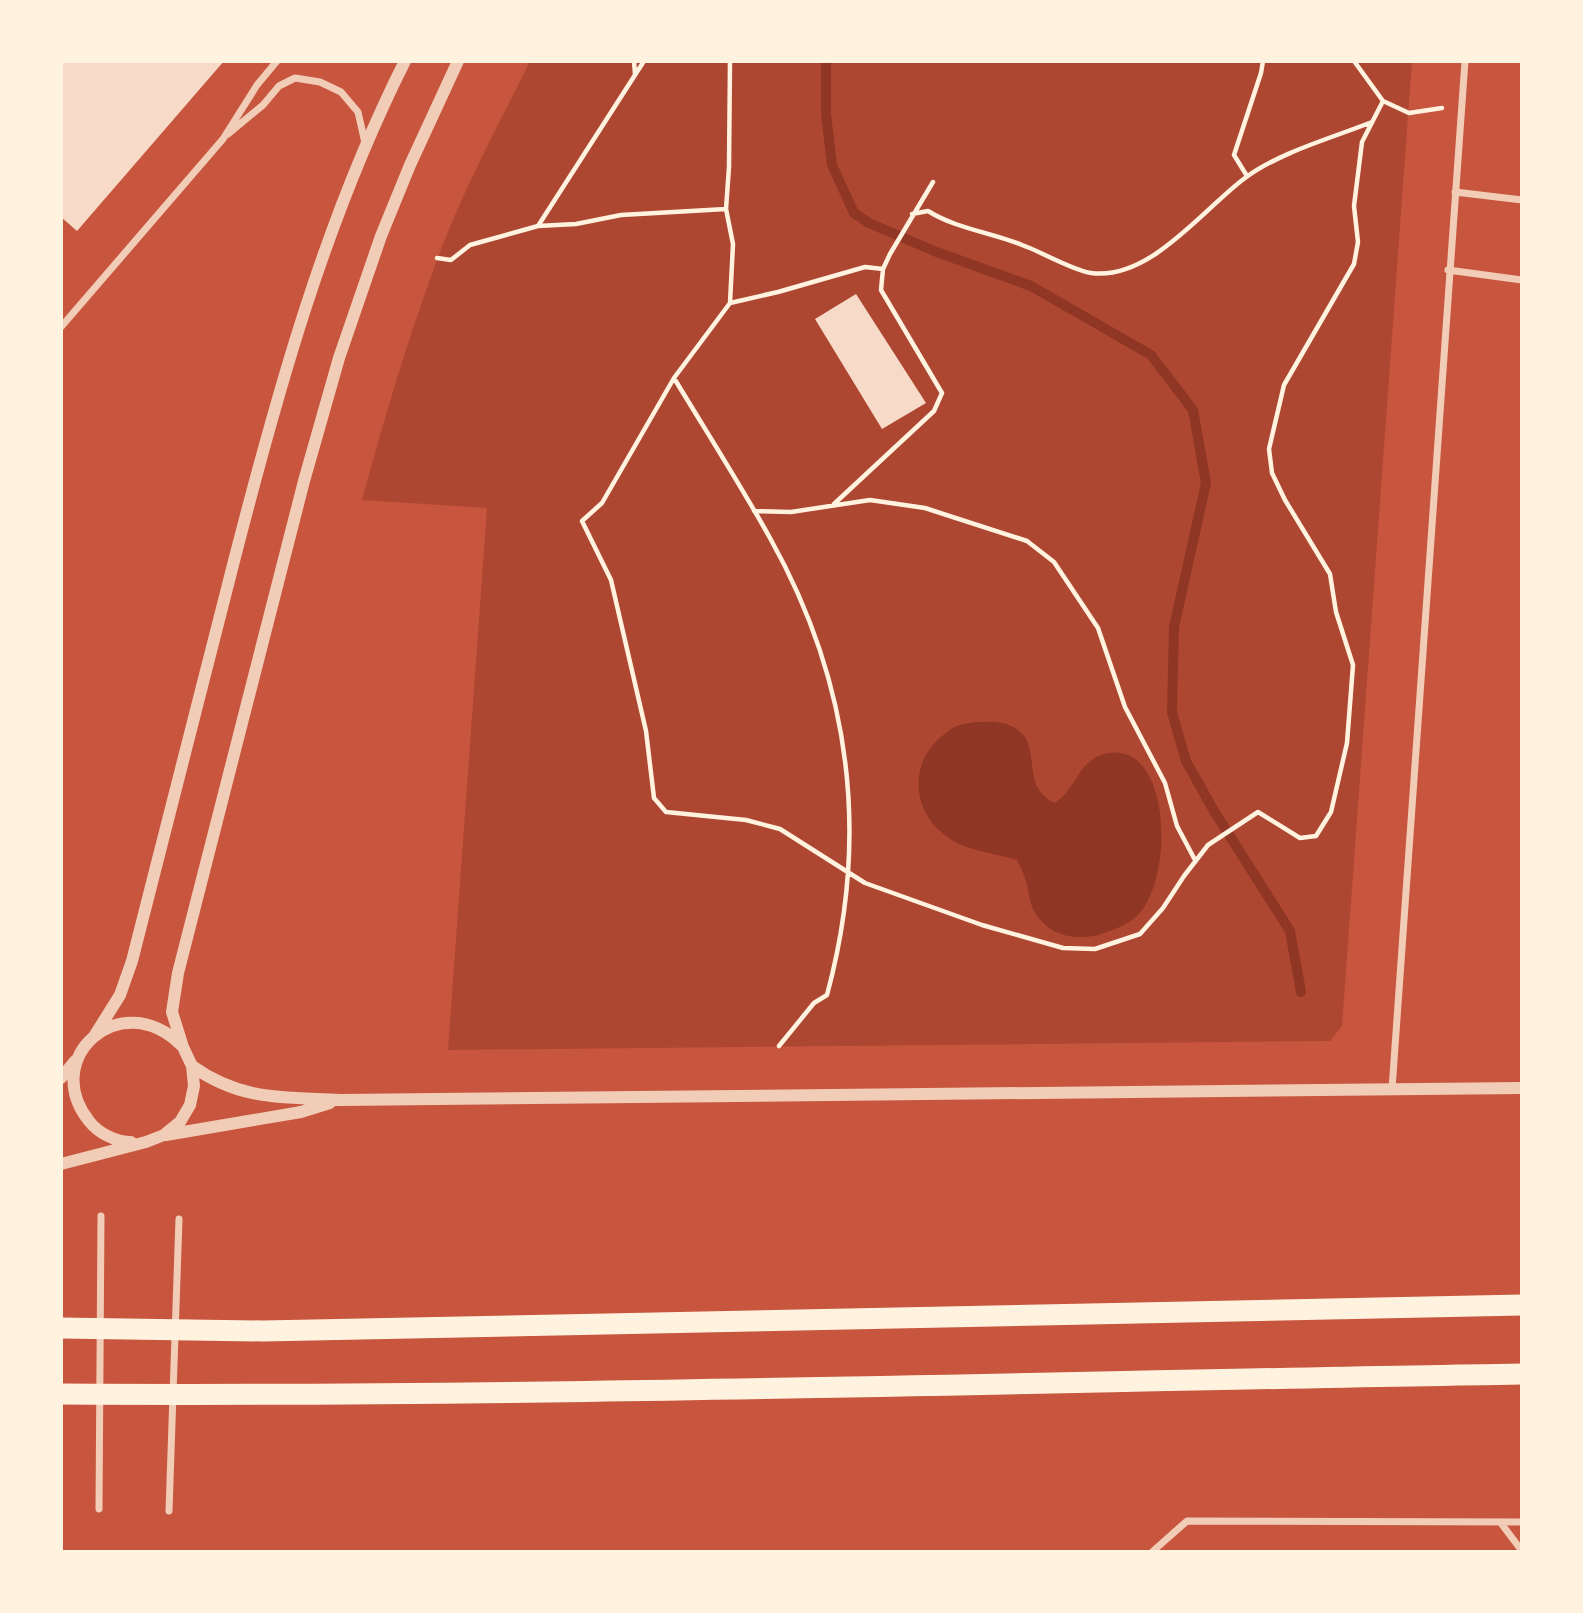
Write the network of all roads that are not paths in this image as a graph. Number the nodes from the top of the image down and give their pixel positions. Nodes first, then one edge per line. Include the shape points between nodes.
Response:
1 (277, 61) edge
2 (405, 61) edge
3 (458, 61) edge
4 (1465, 61) edge
5 (223, 139) junction
6 (366, 146) junction
7 (1455, 192) junction
8 (1522, 200) edge
9 (1448, 270) junction
10 (1522, 279) edge
11 (61, 327) edge
12 (95, 1035) junction
13 (183, 1047) junction
14 (80, 1055) junction
15 (192, 1066) junction
16 (61, 1078) edge
17 (1522, 1088) edge
18 (1392, 1089) junction
19 (340, 1100) junction
20 (164, 1135) junction
21 (146, 1142) junction
22 (61, 1164) edge
23 (101, 1216) dead end
24 (178, 1219) dead end
25 (1522, 1305) edge
26 (61, 1328) edge
27 (1522, 1374) edge
28 (61, 1394) edge
29 (99, 1509) dead end
30 (169, 1511) dead end
31 (1500, 1522) junction
32 (1522, 1522) edge
33 (1522, 1551) edge
34 (1152, 1552) edge

1 - 5 street
2 - 6 street
3 - 13 street via 381,236 325,405 178,973 172,1012
4 - 7 street
5 - 6 street via 279,86 295,78 341,92 358,112
5 - 11 street
6 - 12 street via 314,281 281,384 132,961 120,995
7 - 8 street
7 - 9 street
9 - 10 street
9 - 18 street
12 - 13 street via 131,1021 169,1033
12 - 14 street
13 - 15 street
14 - 16 street
14 - 21 street via 74,1093 81,1111 108,1137
15 - 19 street via 211,1080 256,1095
15 - 20 street via 190,1105 180,1122
17 - 18 street
18 - 19 street
19 - 20 street via 301,1112
20 - 21 street
21 - 22 street
23 - 29 street
24 - 30 street
25 - 26 highway via 263,1331
27 - 28 highway via 654,1390
31 - 32 street
31 - 33 street
31 - 34 street via 1187,1521

